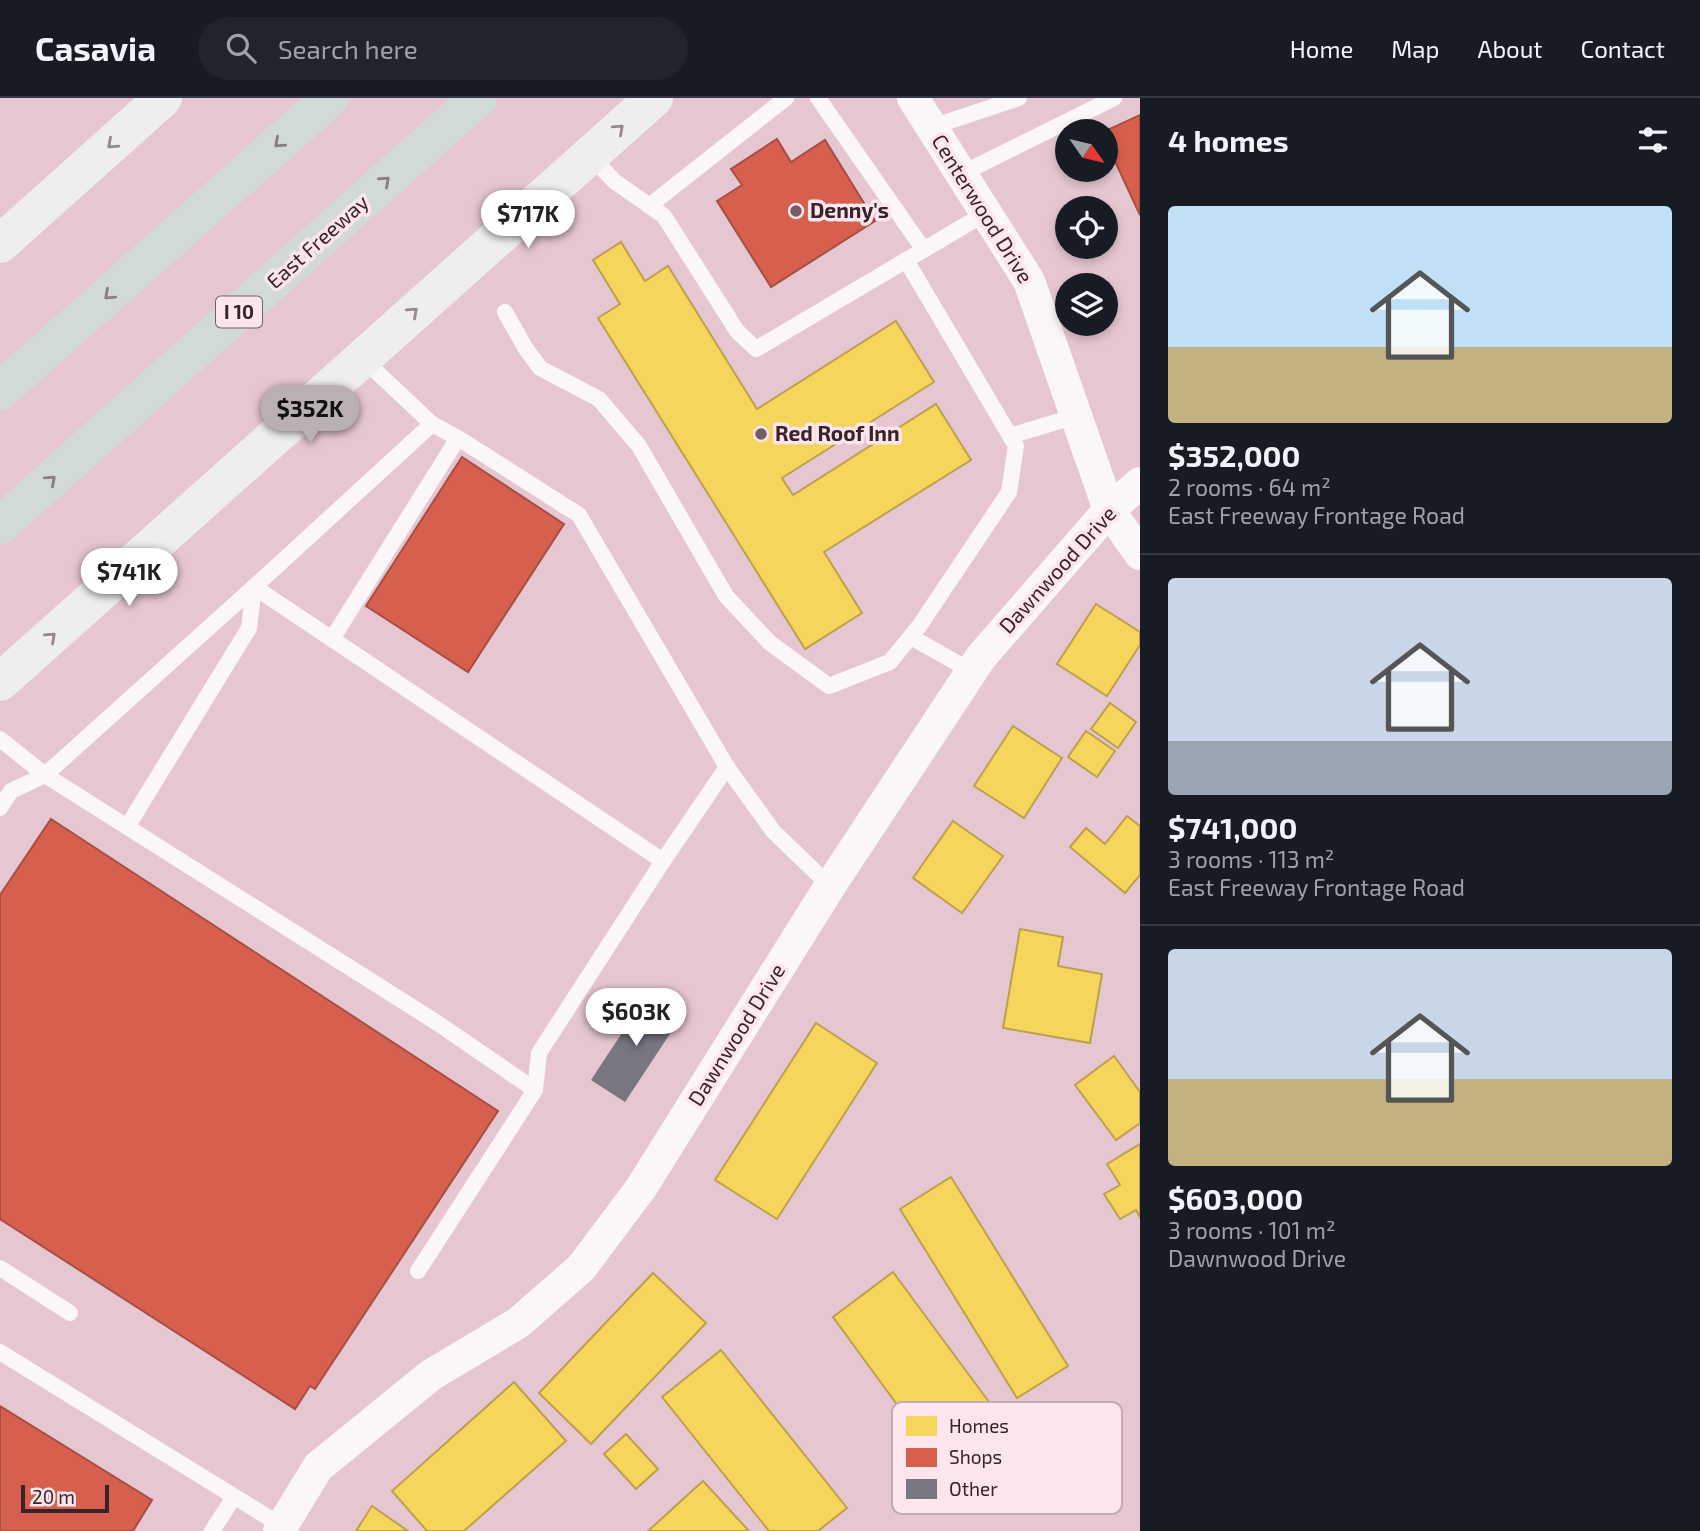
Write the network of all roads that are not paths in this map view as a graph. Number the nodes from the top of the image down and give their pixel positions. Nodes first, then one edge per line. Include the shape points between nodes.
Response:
1 (163, 98) edge
2 (330, 98) edge
3 (478, 98) edge
4 (654, 98) edge
5 (786, 98) edge
6 (818, 98) edge
7 (913, 98) edge
8 (1019, 98) edge
9 (1114, 98) edge
10 (932, 127) junction
11 (590, 155) junction
12 (961, 174) junction
13 (649, 206) junction
14 (986, 213) junction
15 (0, 244) edge
16 (924, 250) junction
17 (906, 260) junction
18 (505, 312) dead end
19 (362, 358) junction
20 (0, 391) edge
21 (1076, 416) junction
22 (432, 424) junction
23 (1010, 436) junction
24 (458, 438) junction
25 (1140, 483) edge
26 (1109, 510) junction
27 (0, 525) edge
28 (1140, 554) edge
29 (254, 587) junction
30 (911, 637) junction
31 (332, 639) junction
32 (971, 671) junction
33 (0, 682) edge
34 (0, 738) edge
35 (727, 767) junction
36 (45, 775) junction
37 (0, 808) edge
38 (127, 827) junction
39 (663, 861) junction
40 (830, 886) junction
41 (535, 1090) junction
42 (0, 1268) edge
43 (418, 1271) dead end
44 (70, 1313) dead end
45 (0, 1352) edge
46 (234, 1497) junction
47 (280, 1529) edge
48 (212, 1531) edge

1 -> 15 main road
2 -> 20 highway
27 -> 3 highway, East Freeway / I 10
11 -> 4 main road
5 - 13 lane
6 - 16 lane
7 - 10 street, Centerwood Drive
8 - 10 lane
9 - 12 lane
10 - 12 street, Centerwood Drive
11 - 13 lane via 614,181
19 -> 11 main road
12 - 14 street, Centerwood Drive
13 - 17 lane via 664,216 737,331 756,349
14 - 16 lane
14 - 21 street, Centerwood Drive via 1029,281
16 - 17 lane
17 - 23 lane
18 - 30 lane via 540,368 599,399 639,446 726,596 770,643 829,686 890,662
19 - 22 lane
33 -> 19 main road
21 - 23 lane
21 - 26 street, Centerwood Drive
22 - 24 lane
22 - 29 lane
23 - 30 lane via 1016,446 1009,492
24 - 31 lane
24 - 35 lane via 579,515
25 - 26 street, Dawnwood Drive
26 - 28 street, Centerwood Drive
26 - 32 street, Dawnwood Drive
29 - 31 lane
29 - 36 lane
29 - 38 lane via 249,628
30 - 32 lane
31 - 39 lane
32 - 40 street, Dawnwood Drive
34 - 36 lane
35 - 39 lane
35 - 40 lane via 773,831
36 - 37 lane via 11,791
36 - 38 lane
38 - 41 lane
39 - 41 lane via 539,1054
40 - 47 street, Dawnwood Drive via 641,1188 581,1268 518,1323 431,1375 318,1467
41 - 43 lane
42 - 44 lane
45 - 46 lane
46 - 47 lane
46 - 48 lane

